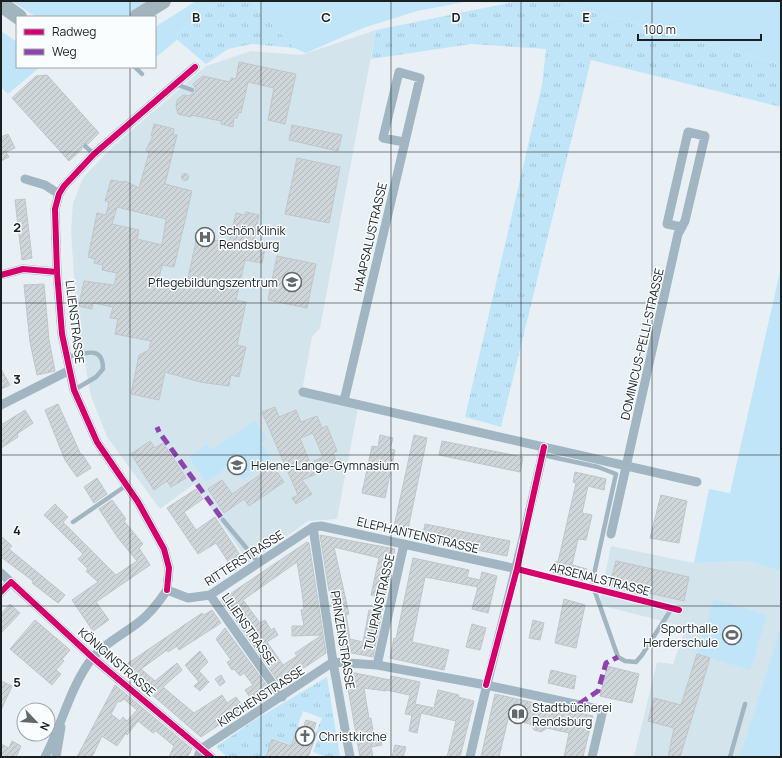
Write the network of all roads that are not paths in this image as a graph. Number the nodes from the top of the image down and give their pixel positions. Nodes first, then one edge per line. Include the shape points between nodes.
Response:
1 (163, 1) edge
2 (1, 4) edge
3 (18, 16) edge
4 (139, 16) edge
5 (195, 67) dead end
6 (136, 68) edge
7 (142, 74) dead end
8 (175, 84) junction
9 (192, 90) dead end
10 (404, 142) junction
11 (86, 146) dead end
12 (94, 154) junction
13 (25, 179) dead end
14 (60, 194) junction
15 (682, 227) junction
16 (57, 272) junction
17 (1, 275) edge
18 (66, 357) junction
19 (70, 370) junction
20 (74, 390) junction
21 (303, 392) dead end
22 (344, 401) junction
23 (1, 405) edge
24 (544, 451) junction
25 (627, 466) junction
26 (697, 482) dead end
27 (127, 485) junction
28 (223, 520) dead end
29 (73, 522) dead end
30 (313, 527) junction
31 (611, 534) dead end
32 (404, 544) junction
33 (260, 564) junction
34 (517, 569) junction
35 (1, 573) edge
36 (11, 582) junction
37 (592, 589) junction
38 (168, 590) junction
39 (1, 592) edge
40 (210, 595) junction
41 (672, 608) junction
42 (679, 610) dead end
43 (93, 658) junction
44 (333, 662) junction
45 (377, 665) junction
46 (486, 685) junction
47 (282, 697) junction
48 (745, 704) dead end
49 (61, 720) junction
50 (200, 753) edge
51 (45, 757) edge
52 (56, 757) edge
53 (211, 757) edge
54 (350, 757) edge
55 (470, 757) edge
56 (592, 757) edge
57 (730, 757) edge

1 - 4 highway
2 - 3 highway
5 - 8 street, LILIENSTRASSE
6 - 7 lane
8 - 9 lane
8 - 12 street, LILIENSTRASSE
10 - 10 street, HAAPSALUSTRASSE via 420,78 399,72 383,138
10 - 22 street, HAAPSALUSTRASSE
11 - 12 lane
12 - 14 street, LILIENSTRASSE
13 - 14 street via 45,185
14 - 16 street, LILIENSTRASSE via 55,209
15 - 15 street, DOMINICUS-PELLI-STRASSE via 705,136 688,132 667,224
15 - 25 street, DOMINICUS-PELLI-STRASSE via 678,234
16 - 17 street via 23,269
16 - 18 street, LILIENSTRASSE
18 - 19 street, LILIENSTRASSE
18 - 20 lane via 90,352 99,355 103,361 103,369 96,377
19 - 20 street, LILIENSTRASSE
19 - 23 street
20 - 27 street, LILIENSTRASSE via 97,442
21 - 22 street
22 - 24 street
24 - 25 street
24 - 34 street
24 - 37 lane via 616,474
25 - 26 street
25 - 31 street, DOMINICUS-PELLI-STRASSE
27 - 29 lane
27 - 38 street, LILIENSTRASSE via 164,549 169,568
28 - 33 lane
30 - 32 street, ELEPHANTENSTRASSE via 328,527
30 - 33 street, RITTERSTRASSE
30 - 44 street, PRINZENSTRASSE
32 - 34 street, ELEPHANTENSTRASSE
32 - 45 street, TULIPANSTRASSE
33 - 40 street, RITTERSTRASSE
34 - 37 lane, ARSENALSTRASSE
34 - 46 street
35 - 36 street, KÖNIGINSTRASSE
36 - 39 street
36 - 43 street, KÖNIGINSTRASSE
37 - 41 lane, ARSENALSTRASSE
37 - 41 lane via 618,657 625,661 636,662 642,656
38 - 40 street, RITTERSTRASSE via 188,598
38 - 43 street via 139,622 116,637
40 - 47 street, LILIENSTRASSE
41 - 42 lane, ARSENALSTRASSE
43 - 49 street
43 - 50 street, KÖNIGINSTRASSE
44 - 45 street
44 - 47 street, KIRCHENSTRASSE
44 - 54 street, PRINZENSTRASSE
45 - 46 street
46 - 55 street
46 - 56 street via 603,710
47 - 50 street, KIRCHENSTRASSE
48 - 57 lane
49 - 51 street
49 - 52 street via 60,744
50 - 53 street, KÖNIGINSTRASSE

